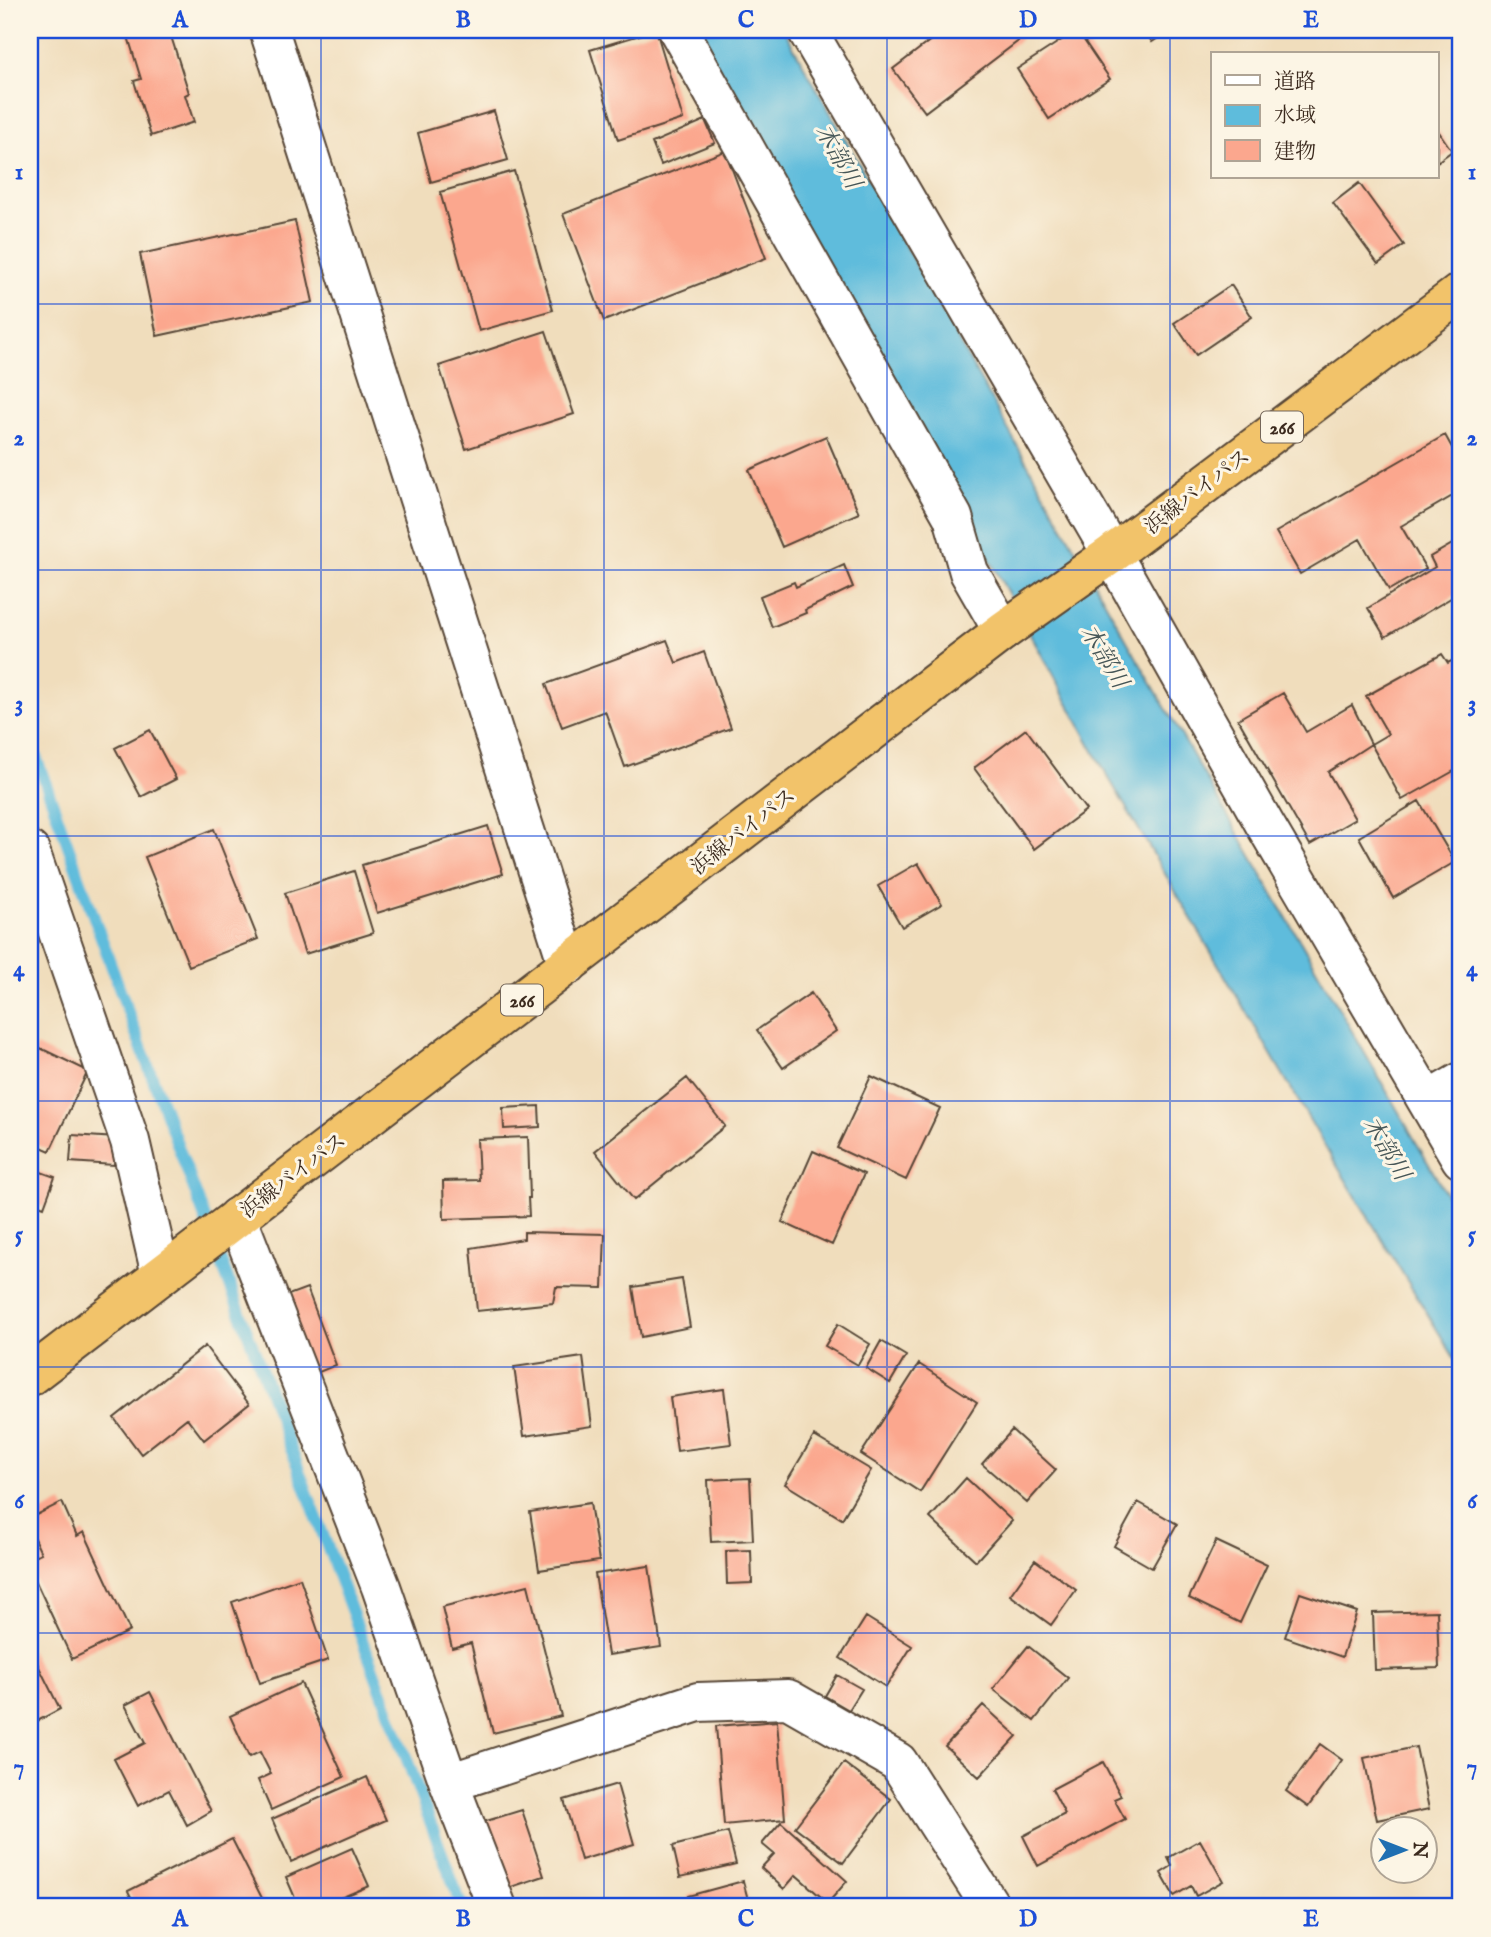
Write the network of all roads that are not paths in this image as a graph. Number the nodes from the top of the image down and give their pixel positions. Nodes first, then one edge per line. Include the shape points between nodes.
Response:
1 (269, 30) edge
2 (678, 30) edge
3 (807, 30) edge
4 (1461, 292) edge
5 (1107, 558) junction
6 (1008, 627) junction
7 (30, 851) edge
8 (568, 965) junction
9 (1461, 1082) edge
10 (1428, 1101) junction
11 (1461, 1159) edge
12 (237, 1217) junction
13 (161, 1275) junction
14 (30, 1376) edge
15 (449, 1783) junction
16 (498, 1907) edge
17 (991, 1907) edge

1 - 8 street
2 - 6 street via 953,517 969,572
3 - 5 street
4 - 5 highway, 浜線バイパス / 266
5 - 6 highway, 浜線バイパス / 266
5 - 10 street
6 - 8 highway, 浜線バイパス / 266
7 - 13 street via 130,1140
8 - 12 highway, 浜線バイパス / 266
9 - 10 street
10 - 11 street
12 - 13 highway, 浜線バイパス / 266
12 - 15 street via 381,1587
13 - 14 highway, 浜線バイパス / 266
15 - 16 street
15 - 17 street via 698,1702 788,1699 898,1762

